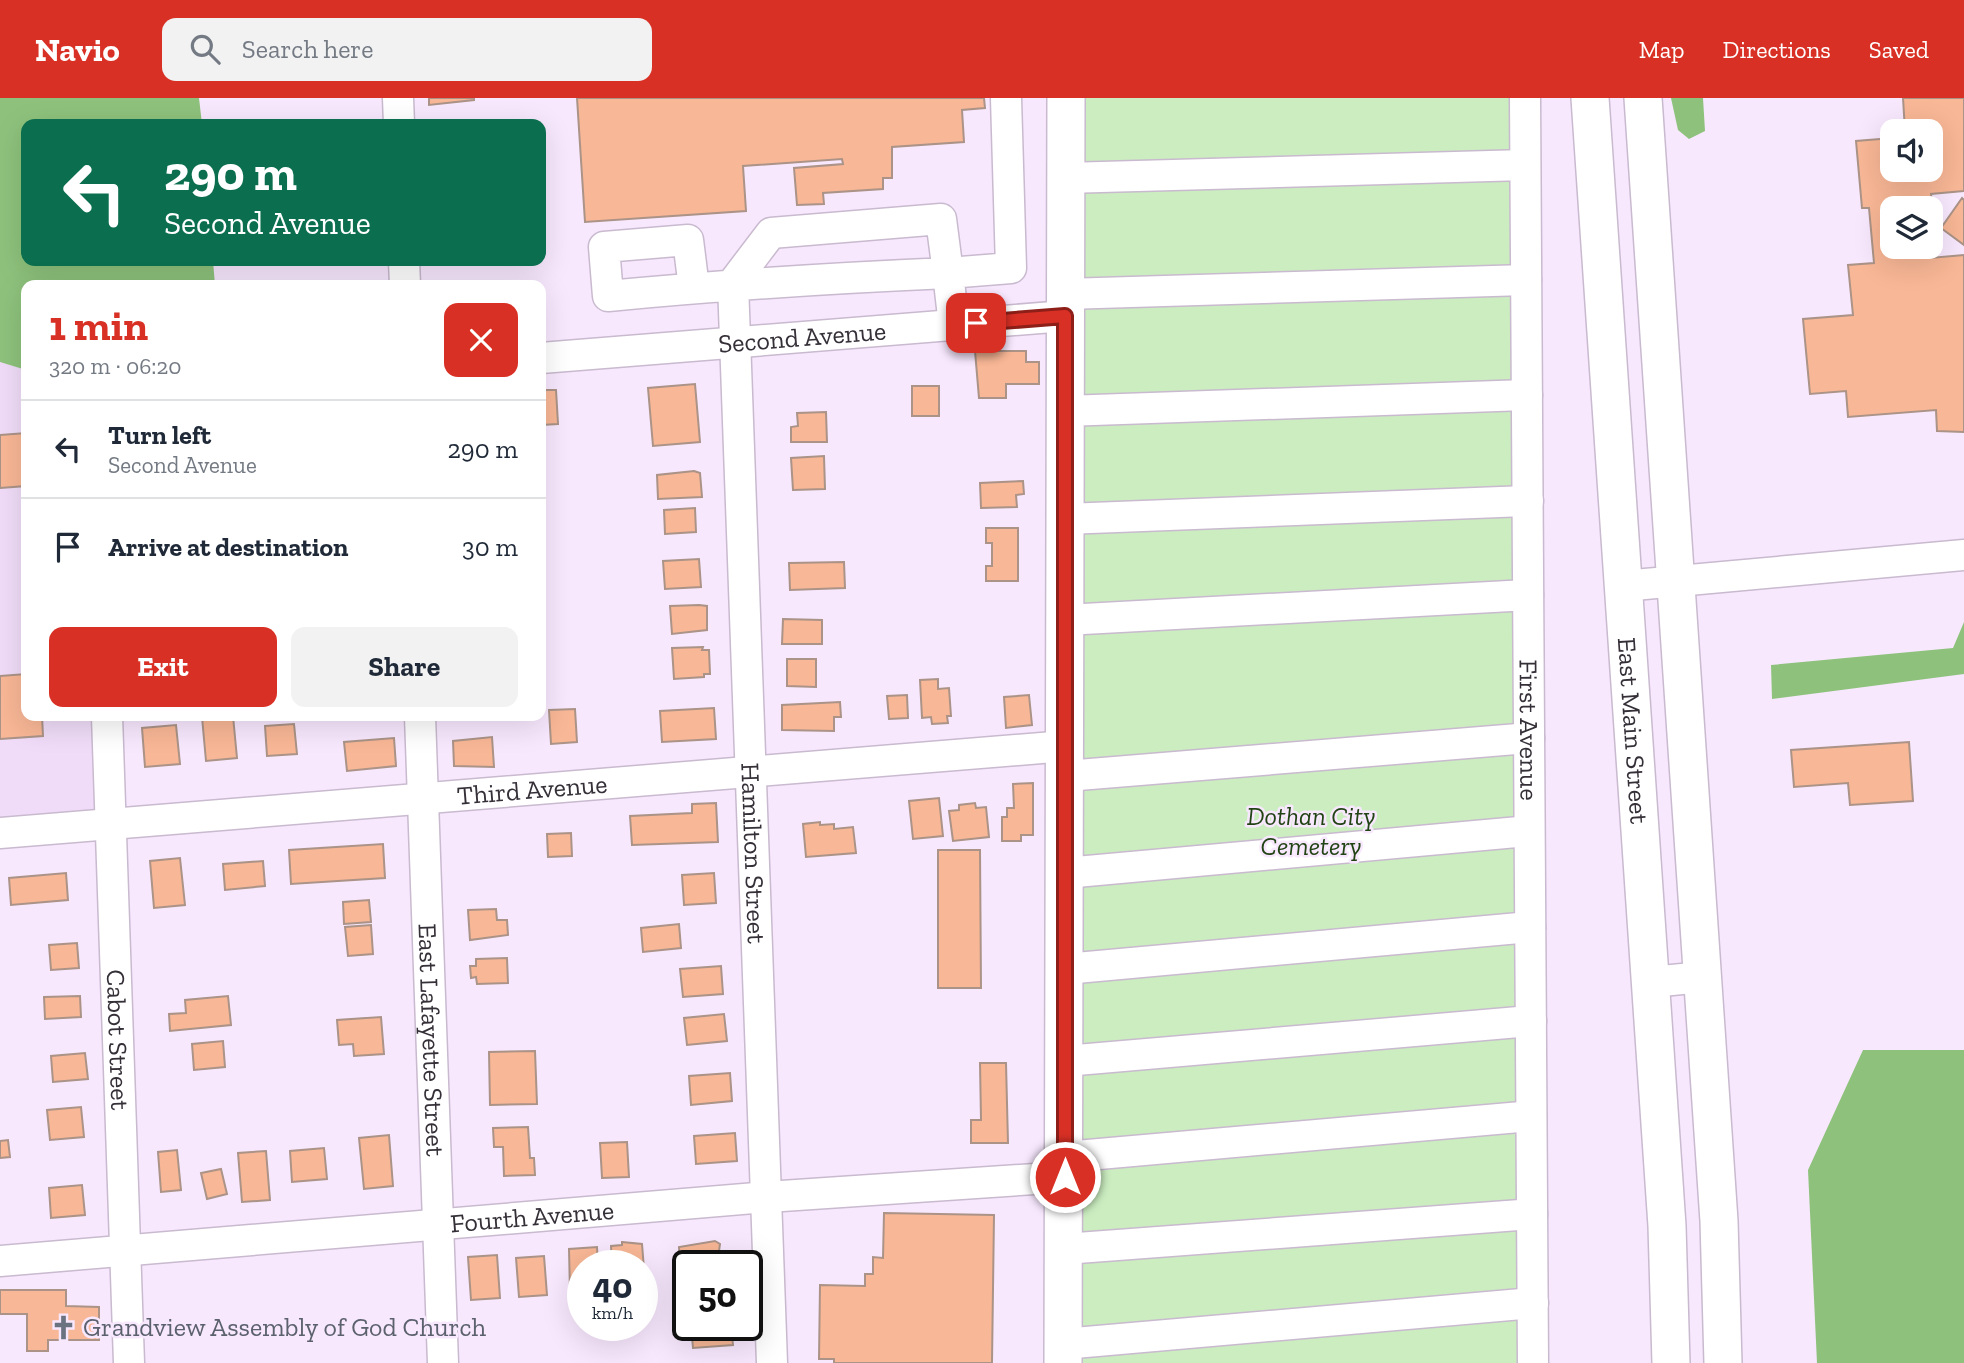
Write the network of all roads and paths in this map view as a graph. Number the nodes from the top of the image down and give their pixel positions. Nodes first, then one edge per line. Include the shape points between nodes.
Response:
1 (398, 98) edge
2 (1006, 98) edge
3 (1066, 98) edge
4 (1525, 98) edge
5 (1590, 98) edge
6 (1643, 98) edge
7 (399, 119) edge
8 (1525, 165) junction
9 (1065, 178) junction
10 (948, 273) junction
11 (1526, 280) junction
12 (733, 283) junction
13 (694, 288) dead end
14 (1065, 305) junction
15 (954, 325) junction
16 (737, 343) junction
17 (546, 358) edge
18 (1527, 395) junction
19 (1065, 411) junction
20 (1528, 500) junction
21 (1065, 520) junction
22 (1964, 555) edge
23 (1675, 582) junction
24 (1623, 586) junction
25 (1528, 595) junction
26 (1065, 620) junction
27 (107, 721) edge
28 (421, 721) edge
29 (1529, 738) junction
30 (1066, 761) junction
31 (751, 770) junction
32 (424, 798) junction
33 (108, 824) junction
34 (1530, 831) junction
35 (0, 833) edge
36 (1065, 873) junction
37 (1530, 927) junction
38 (1065, 969) junction
39 (1703, 977) junction
40 (1651, 982) junction
41 (1531, 1021) junction
42 (1065, 1061) junction
43 (1531, 1116) junction
44 (1065, 1167) junction
45 (767, 1197) junction
46 (1532, 1214) junction
47 (439, 1225) junction
48 (1064, 1249) junction
49 (125, 1251) junction
50 (0, 1261) edge
51 (1533, 1303) junction
52 (1063, 1353) edge
53 (129, 1363) edge
54 (443, 1363) edge
55 (772, 1363) edge
56 (1533, 1363) edge
57 (1671, 1363) edge
58 (1723, 1363) edge

1 - 7 street
2 - 10 street via 1011,268
3 - 9 main road
4 - 8 street, First Avenue
5 - 24 main road, East Main Street
6 - 23 main road, East Main Street
8 - 9 street
8 - 11 street, First Avenue
9 - 14 main road
10 - 12 street
10 - 12 street via 941,219 771,233
10 - 15 street
11 - 14 street, Second Avenue
11 - 18 street, First Avenue
12 - 13 street
12 - 16 street, Hamilton Street
14 - 15 street, Second Avenue
14 - 19 main road
15 - 16 street, Second Avenue
16 - 17 street, Second Avenue
16 - 31 street, Hamilton Street
18 - 19 street
18 - 20 street, First Avenue
19 - 21 main road
20 - 21 street
20 - 25 street, First Avenue
21 - 26 main road
22 - 23 street
23 - 24 street
23 - 39 main road, East Main Street
24 - 40 main road, East Main Street
25 - 26 street
25 - 29 street, First Avenue
26 - 30 main road
27 - 33 street, Cabot Street
28 - 32 street, East Lafayette Street
29 - 30 street, Third Avenue
29 - 34 street, First Avenue
30 - 31 street, Third Avenue
30 - 36 main road
31 - 32 street, Third Avenue
31 - 45 street, Hamilton Street
32 - 33 street, Third Avenue
32 - 47 street, East Lafayette Street
33 - 35 street, Third Avenue
33 - 49 street, Cabot Street
34 - 36 street
34 - 37 street, First Avenue
36 - 38 main road
37 - 38 street
37 - 41 street, First Avenue
38 - 42 main road
39 - 40 street
39 - 58 main road, East Main Street
40 - 57 main road, East Main Street
41 - 42 street
41 - 43 street, First Avenue
42 - 44 main road
43 - 44 street, Fourth Avenue
43 - 46 street, First Avenue
44 - 45 street, Fourth Avenue
44 - 48 main road
45 - 47 street, Fourth Avenue
45 - 55 street, Hamilton Street
46 - 48 street
46 - 51 street, First Avenue
47 - 49 street, Fourth Avenue
47 - 54 street, East Lafayette Street
48 - 52 main road
49 - 50 street, Fourth Avenue
49 - 53 street, Cabot Street
51 - 52 street
51 - 56 street, First Avenue

